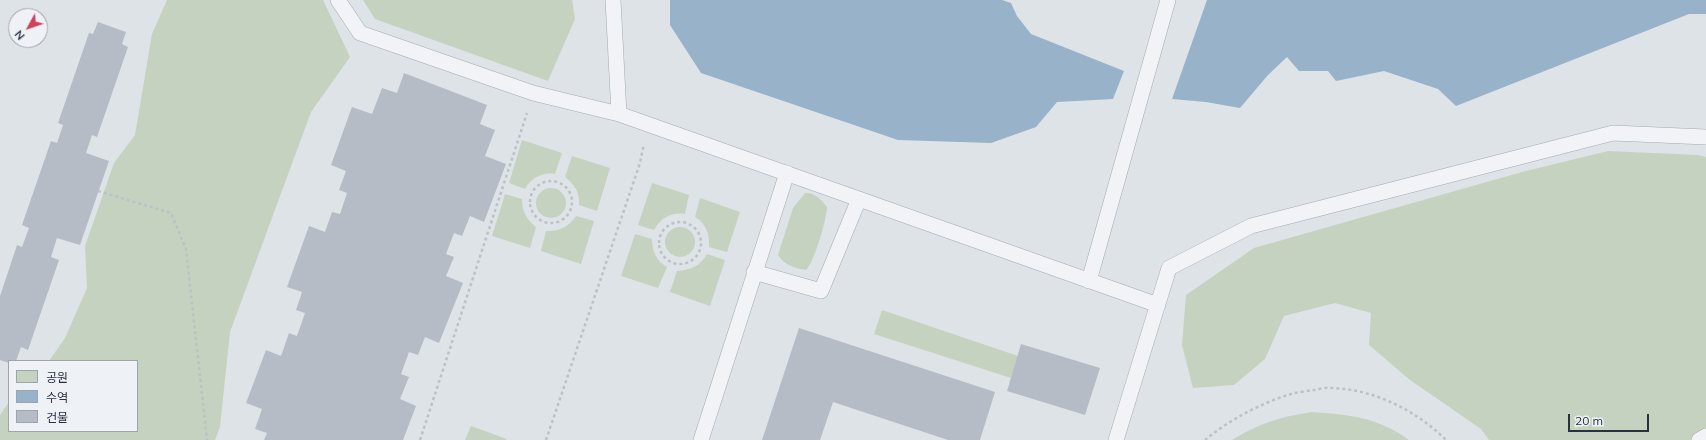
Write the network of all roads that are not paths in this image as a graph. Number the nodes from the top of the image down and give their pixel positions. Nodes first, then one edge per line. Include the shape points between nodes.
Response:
1 (338, 0) edge
2 (613, 0) edge
3 (1168, 0) edge
4 (619, 114) junction
5 (1706, 137) edge
6 (787, 173) junction
7 (859, 199) junction
8 (754, 272) junction
9 (1089, 281) junction
10 (1158, 306) junction
11 (1706, 436) edge
12 (701, 440) edge
13 (1116, 440) edge
14 (1699, 440) edge

1 - 4 lane via 360,33 533,93
2 - 4 lane
3 - 9 lane
4 - 6 lane
5 - 10 lane via 1613,133 1251,226 1169,268
6 - 7 lane
6 - 8 lane
7 - 8 lane via 822,291
7 - 9 lane
8 - 12 lane
9 - 10 lane
10 - 13 lane
11 - 14 lane

